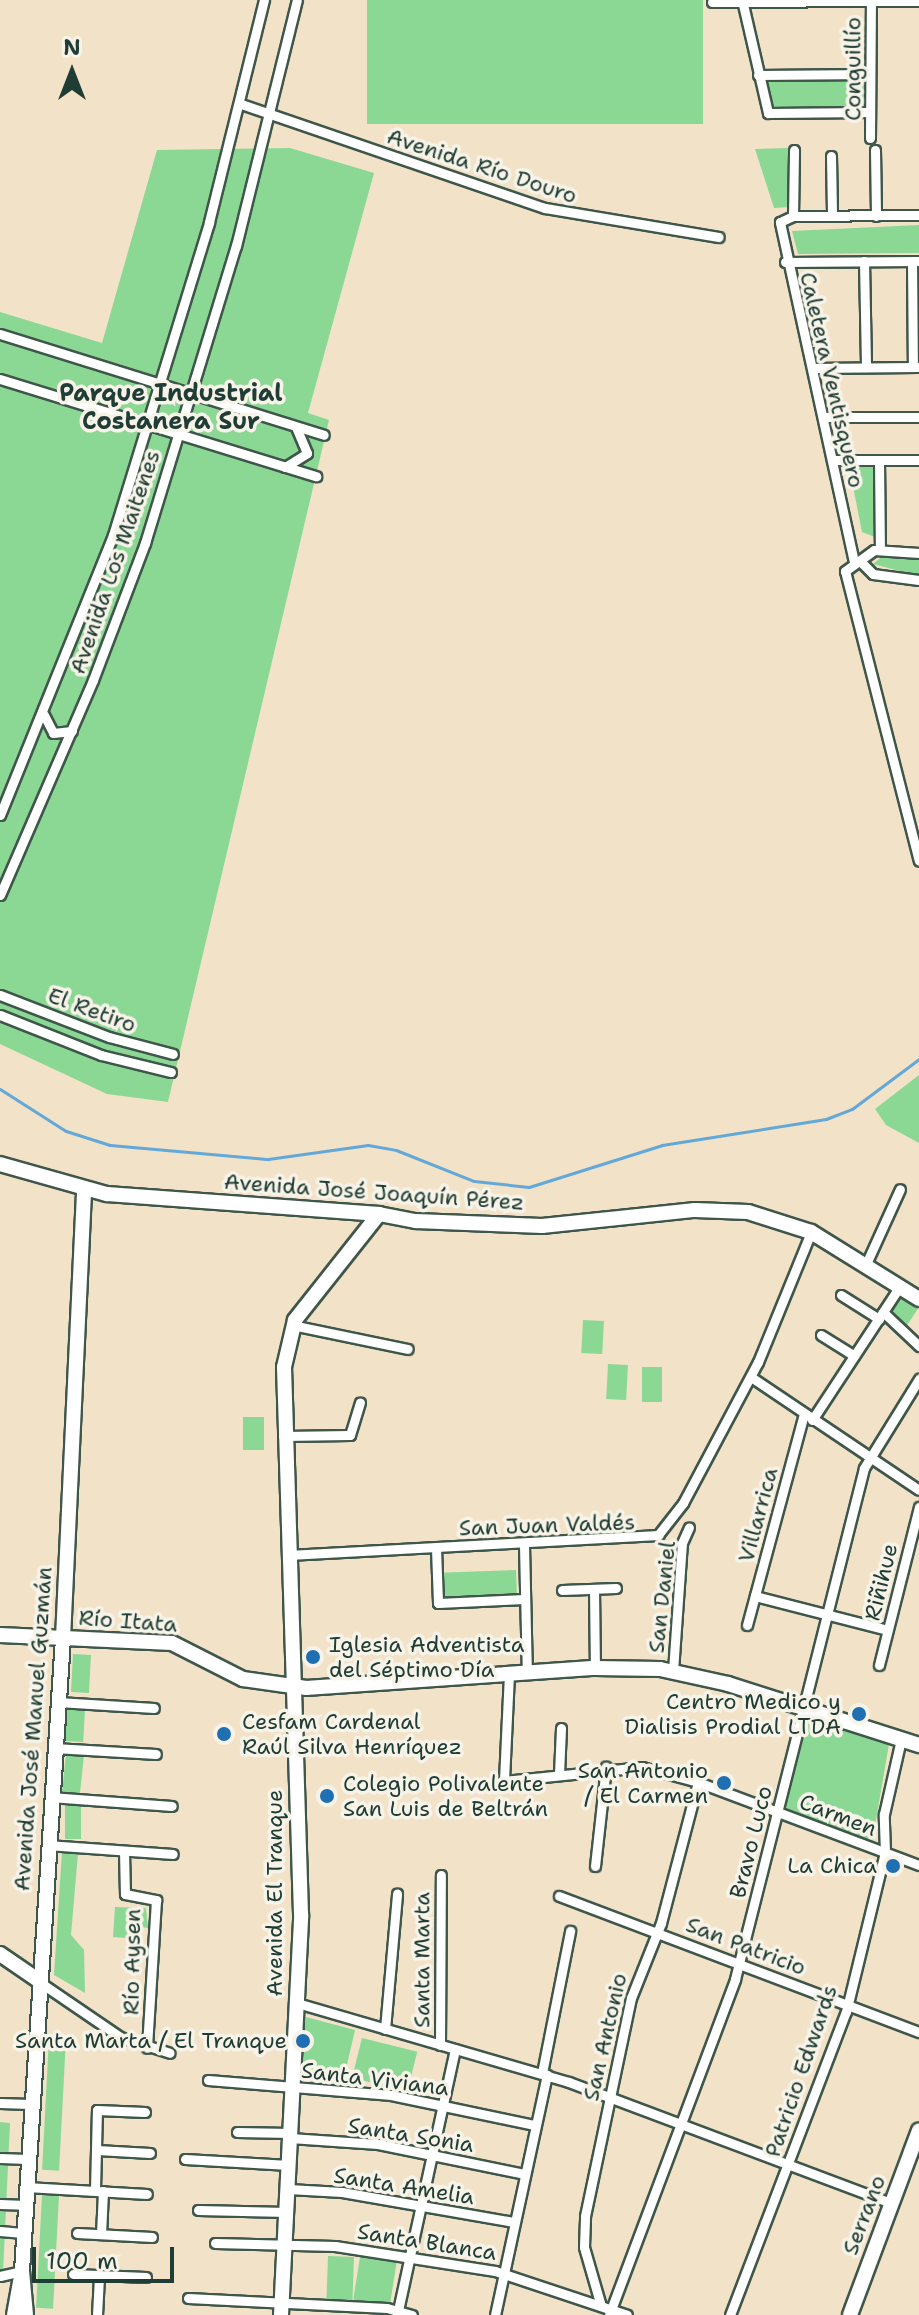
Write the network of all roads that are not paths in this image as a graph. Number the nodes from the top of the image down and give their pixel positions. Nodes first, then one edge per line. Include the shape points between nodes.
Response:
1 (264, 0) edge
2 (297, 0) edge
3 (743, 1) edge
4 (871, 1) edge
5 (919, 1) edge
6 (712, 2) dead end
7 (870, 74) junction
8 (758, 75) junction
9 (241, 104) junction
10 (870, 112) junction
11 (272, 114) junction
12 (870, 138) dead end
13 (794, 150) dead end
14 (875, 150) dead end
15 (831, 156) dead end
16 (919, 215) edge
17 (793, 216) junction
18 (832, 216) junction
19 (876, 216) junction
20 (719, 237) dead end
21 (864, 261) junction
22 (916, 261) edge
23 (785, 262) junction
24 (0, 334) edge
25 (866, 367) junction
26 (916, 367) edge
27 (812, 368) junction
28 (0, 379) edge
29 (160, 384) junction
30 (191, 394) junction
31 (824, 417) junction
32 (919, 417) edge
33 (147, 424) junction
34 (296, 427) junction
35 (179, 434) junction
36 (324, 435) dead end
37 (834, 460) junction
38 (879, 460) junction
39 (919, 460) edge
40 (285, 467) junction
41 (316, 476) dead end
42 (880, 549) junction
43 (919, 553) edge
44 (857, 562) junction
45 (919, 580) edge
46 (44, 715) junction
47 (72, 731) junction
48 (0, 815) edge
49 (919, 861) edge
50 (0, 895) edge
51 (0, 995) edge
52 (0, 1015) edge
53 (153, 1051) junction
54 (173, 1054) dead end
55 (146, 1067) junction
56 (171, 1072) dead end
57 (0, 1164) edge
58 (900, 1189) dead end
59 (84, 1190) junction
60 (379, 1214) junction
61 (811, 1232) junction
62 (866, 1264) junction
63 (900, 1286) junction
64 (841, 1295) dead end
65 (919, 1299) edge
66 (881, 1316) junction
67 (292, 1325) junction
68 (821, 1335) dead end
69 (919, 1346) edge
70 (408, 1349) dead end
71 (854, 1356) junction
72 (751, 1377) junction
73 (919, 1379) edge
74 (360, 1402) dead end
75 (808, 1417) junction
76 (283, 1436) junction
77 (869, 1456) junction
78 (919, 1490) edge
79 (919, 1507) edge
80 (689, 1527) dead end
81 (524, 1545) junction
82 (436, 1548) junction
83 (288, 1555) junction
84 (616, 1588) dead end
85 (594, 1589) junction
86 (562, 1590) dead end
87 (755, 1596) junction
88 (524, 1599) junction
89 (827, 1614) junction
90 (747, 1625) dead end
91 (887, 1630) junction
92 (0, 1635) edge
93 (63, 1638) junction
94 (879, 1665) dead end
95 (595, 1668) junction
96 (673, 1671) junction
97 (527, 1673) junction
98 (509, 1674) junction
99 (292, 1686) junction
100 (58, 1702) junction
101 (154, 1708) dead end
102 (803, 1708) junction
103 (561, 1728) dead end
104 (901, 1739) junction
105 (919, 1745) edge
106 (54, 1748) junction
107 (156, 1754) dead end
108 (606, 1767) junction
109 (559, 1774) junction
110 (698, 1782) junction
111 (50, 1797) junction
112 (172, 1806) dead end
113 (777, 1811) junction
114 (47, 1845) junction
115 (124, 1851) junction
116 (885, 1852) junction
117 (173, 1854) dead end
118 (919, 1865) edge
119 (595, 1866) dead end
120 (441, 1875) dead end
121 (397, 1894) dead end
122 (559, 1896) dead end
123 (570, 1931) dead end
124 (657, 1931) junction
125 (0, 1954) edge
126 (740, 1963) junction
127 (38, 1980) junction
128 (297, 2003) junction
129 (847, 2004) junction
130 (385, 2029) junction
131 (919, 2032) edge
132 (440, 2045) junction
133 (147, 2048) junction
134 (455, 2049) junction
135 (170, 2053) dead end
136 (544, 2074) junction
137 (208, 2080) dead end
138 (293, 2086) junction
139 (610, 2096) junction
140 (0, 2103) edge
141 (30, 2104) junction
142 (443, 2104) junction
143 (145, 2112) dead end
144 (681, 2122) junction
145 (535, 2125) junction
146 (919, 2130) edge
147 (237, 2132) dead end
148 (291, 2136) junction
149 (97, 2150) junction
150 (150, 2153) dead end
151 (432, 2155) junction
152 (0, 2158) edge
153 (27, 2159) junction
154 (185, 2159) dead end
155 (788, 2164) junction
156 (289, 2165) junction
157 (524, 2174) junction
158 (26, 2187) junction
159 (288, 2189) junction
160 (99, 2191) junction
161 (147, 2194) dead end
162 (891, 2203) junction
163 (0, 2204) edge
164 (421, 2204) junction
165 (25, 2205) junction
166 (198, 2210) dead end
167 (287, 2212) junction
168 (514, 2222) junction
169 (0, 2231) edge
170 (23, 2233) junction
171 (77, 2233) dead end
172 (101, 2234) junction
173 (152, 2237) dead end
174 (215, 2243) dead end
175 (285, 2243) junction
176 (410, 2257) junction
177 (22, 2271) junction
178 (504, 2273) junction
179 (73, 2274) dead end
180 (0, 2276) edge
181 (99, 2276) junction
182 (146, 2277) dead end
183 (188, 2298) dead end
184 (281, 2308) edge
185 (607, 2310) edge
186 (398, 2313) edge
187 (14, 2315) edge
188 (26, 2315) edge
189 (97, 2315) edge
190 (412, 2315) edge
191 (495, 2315) edge
192 (627, 2315) edge
193 (730, 2315) edge
194 (850, 2315) edge

1 - 9 street, Avenida Los Maitenes
2 - 11 street, Avenida Los Maitenes
3 - 4 street
3 - 6 street
3 - 8 street
4 - 5 street
4 - 7 street, Conguillío
7 - 8 street
7 - 10 street, Conguillío
8 - 10 street via 768,113
9 - 11 street, Avenida Río Douro
9 - 29 street, Avenida Los Maitenes
10 - 12 street, Conguillío
11 - 20 street, Avenida Río Douro via 545,208
11 - 30 street, Avenida Los Maitenes
13 - 17 street
14 - 19 street
15 - 18 street
16 - 19 street
17 - 18 street
17 - 23 street, Caletera Ventisquero via 783,219 779,228
18 - 19 street
21 - 22 street
21 - 23 street
21 - 25 street
22 - 26 street
23 - 27 street, Caletera Ventisquero
24 - 29 street
25 - 26 street
25 - 27 street
27 - 31 street, Caletera Ventisquero
28 - 33 street
29 - 30 street
29 - 33 street, Avenida Los Maitenes
30 - 34 street
30 - 35 street, Avenida Los Maitenes
31 - 32 street
31 - 37 street, Caletera Ventisquero
33 - 35 street
33 - 46 street, Avenida Los Maitenes via 100,573
34 - 36 street
34 - 40 street via 307,453
35 - 40 street
35 - 47 street, Avenida Los Maitenes via 132,581
37 - 38 street
37 - 44 street, Caletera Ventisquero
38 - 39 street
38 - 42 street
40 - 41 street
42 - 43 street
42 - 44 street
44 - 45 street via 873,574
44 - 49 street, Caletera Ventisquero via 845,571
46 - 47 street via 53,733
46 - 48 street, Avenida Los Maitenes
47 - 50 street, Avenida Los Maitenes
51 - 53 street, El Retiro
52 - 55 street, El Retiro
53 - 54 street, El Retiro
53 - 55 street via 153,1062
55 - 56 street, El Retiro
57 - 59 street, Avenida José Joaquín Pérez
58 - 62 street
59 - 60 street, Avenida José Joaquín Pérez
59 - 93 street, Avenida José Manuel Guzmán
60 - 61 street, Avenida José Joaquín Pérez via 416,1221 542,1226 713,1209 766,1215
60 - 67 street, Avenida El Tranque
61 - 62 street, Avenida José Joaquín Pérez
61 - 72 street, San Juan Valdés
62 - 63 street, Avenida José Joaquín Pérez
63 - 65 street, Avenida José Joaquín Pérez
63 - 66 street, Villarrica
64 - 66 street
66 - 69 street
66 - 71 street, Villarrica
67 - 70 street
67 - 76 street, Avenida El Tranque via 284,1367
68 - 71 street
71 - 75 street, Villarrica
72 - 75 street
72 - 81 street, San Juan Valdés via 664,1532 643,1539
73 - 77 street, Bravo Luco
74 - 76 street via 348,1436
75 - 77 street
75 - 87 street, Villarrica
76 - 83 street, Avenida El Tranque
77 - 78 street
77 - 89 street, Bravo Luco
79 - 91 street, Riñihue
80 - 96 street, San Daniel via 682,1543
81 - 82 street, San Juan Valdés
81 - 88 street
82 - 83 street, San Juan Valdés
82 - 88 street via 438,1603
83 - 99 street, Avenida El Tranque
84 - 85 street
85 - 86 street
85 - 95 street
87 - 89 street
87 - 90 street, Villarrica
88 - 97 street
89 - 91 street
89 - 102 street, Bravo Luco
91 - 94 street, Riñihue
92 - 93 street, Río Itata
93 - 99 street, Río Itata via 180,1645 243,1679
93 - 100 street, Avenida José Manuel Guzmán
95 - 96 street, Río Itata
95 - 97 street, Río Itata
96 - 102 street, Río Itata
97 - 98 street, Río Itata
98 - 99 street, Río Itata
98 - 109 street, Carmen via 504,1781
99 - 128 street, Avenida El Tranque via 301,1897
100 - 101 street
100 - 106 street, Avenida José Manuel Guzmán
102 - 104 street, Río Itata
102 - 113 street, Bravo Luco
103 - 109 street
104 - 105 street, Río Itata
104 - 116 street, Patricio Edwards via 884,1814
106 - 107 street
106 - 111 street, Avenida José Manuel Guzmán
108 - 109 street, Carmen
108 - 110 street, Carmen via 642,1767
108 - 119 street
110 - 113 street, Carmen
110 - 124 street, San Antonio
111 - 112 street
111 - 114 street, Avenida José Manuel Guzmán
113 - 116 street, Carmen
113 - 126 street, Bravo Luco
114 - 115 street
114 - 127 street, Avenida José Manuel Guzmán
115 - 117 street
115 - 133 street, Río Aysen via 125,1894 156,1900
116 - 118 street, Carmen
116 - 129 street, Patricio Edwards
120 - 132 street, Santa Marta
121 - 130 street, Santa Marta
122 - 124 street, San Patricio
123 - 136 street
124 - 126 street, San Patricio
124 - 139 street, San Antonio via 638,1972
125 - 127 street
126 - 129 street, San Patricio
126 - 144 street, Bravo Luco
127 - 133 street via 107,2029
127 - 141 street, Avenida José Manuel Guzmán
128 - 130 street, Santa Marta
128 - 138 street, Avenida El Tranque
129 - 131 street, San Patricio
129 - 155 street, Patricio Edwards
130 - 132 street, Santa Marta
132 - 134 street, Santa Marta
133 - 135 street
134 - 136 street, Santa Marta
134 - 142 street
136 - 139 street, Santa Marta
136 - 145 street
137 - 138 street, Santa Viviana
138 - 142 street, Santa Viviana
138 - 148 street, Avenida El Tranque
139 - 144 street, Santa Marta
139 - 185 street, San Antonio via 583,2227 585,2255
140 - 141 street
141 - 153 street, Avenida José Manuel Guzmán
142 - 145 street, Santa Viviana
142 - 151 street
143 - 149 street via 97,2110
144 - 155 street, Santa Marta
144 - 185 street, Bravo Luco
145 - 157 street
146 - 162 street, Serrano
147 - 148 street, Santa Sonia
148 - 151 street, Santa Sonia
148 - 156 street, Avenida El Tranque
149 - 150 street
149 - 160 street
151 - 157 street, Santa Sonia
151 - 164 street
152 - 153 street
153 - 158 street, Avenida José Manuel Guzmán
154 - 156 street
155 - 162 street, Santa Marta
155 - 193 street, Patricio Edwards
156 - 159 street, Avenida El Tranque
157 - 168 street
158 - 160 street
158 - 165 street, Avenida José Manuel Guzmán
159 - 164 street, Santa Amelia
159 - 167 street, Avenida El Tranque
160 - 161 street
160 - 172 street
162 - 194 street, Serrano
163 - 165 street
164 - 168 street, Santa Amelia
164 - 176 street
165 - 170 street, Avenida José Manuel Guzmán
166 - 167 street
167 - 175 street, Avenida El Tranque
168 - 178 street
169 - 170 street
170 - 177 street, Avenida José Manuel Guzmán
171 - 172 street
172 - 173 street
174 - 175 street, Santa Blanca
175 - 176 street, Santa Blanca
175 - 184 street, Avenida El Tranque
176 - 178 street, Santa Blanca
176 - 186 street
177 - 180 street
177 - 187 street, Avenida José Manuel Guzmán
177 - 188 street, Avenida José Manuel Guzmán
178 - 185 street, Santa Blanca
178 - 191 street
179 - 181 street
181 - 182 street
181 - 189 street
183 - 184 street
184 - 186 street
185 - 192 street, Santa Blanca
186 - 190 street

